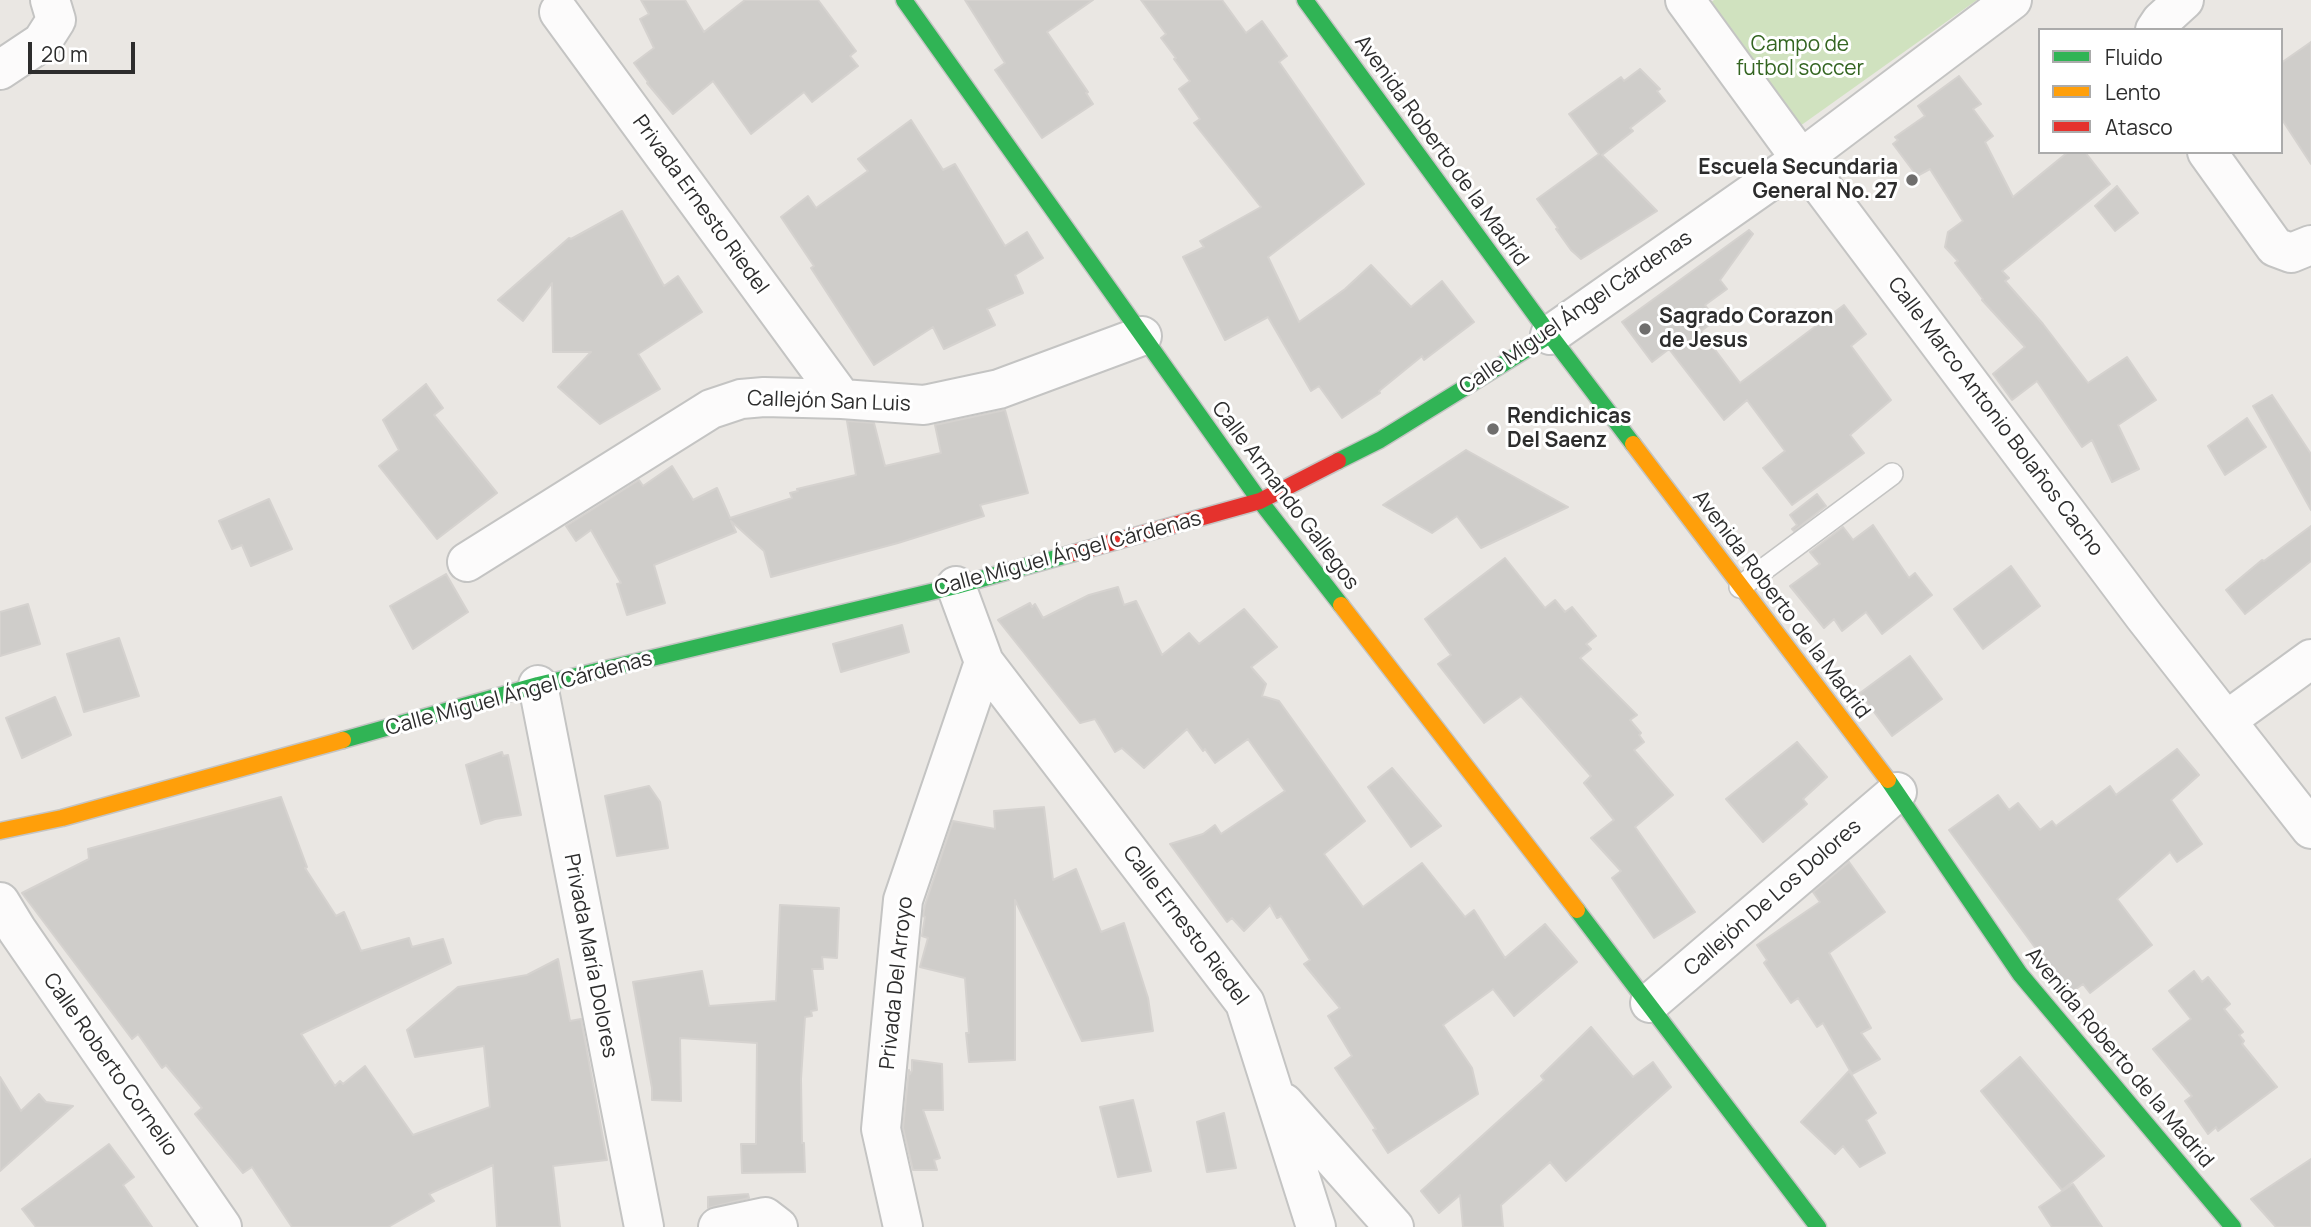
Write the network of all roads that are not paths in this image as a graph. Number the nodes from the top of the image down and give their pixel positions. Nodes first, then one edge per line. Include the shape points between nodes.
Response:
1 (904, 0) edge
2 (1305, 0) edge
3 (1685, 0) edge
4 (2012, 0) edge
5 (2184, 0) edge
6 (53, 10) edge
7 (559, 12) dead end
8 (2156, 28) edge
9 (0, 70) edge
10 (2208, 154) edge
11 (1801, 159) junction
12 (2311, 245) edge
13 (1550, 335) junction
14 (1142, 336) junction
15 (842, 399) junction
16 (1892, 474) dead end
17 (1259, 501) junction
18 (467, 562) dead end
19 (957, 586) junction
20 (1740, 587) junction
21 (2311, 659) edge
22 (984, 662) junction
23 (538, 685) junction
24 (2227, 720) junction
25 (1896, 792) junction
26 (2311, 829) edge
27 (0, 831) edge
28 (6, 927) edge
29 (1650, 1003) junction
30 (1273, 1092) junction
31 (222, 1227) edge
32 (644, 1227) edge
33 (718, 1227) edge
34 (778, 1227) edge
35 (903, 1227) edge
36 (1316, 1227) edge
37 (1394, 1227) edge
38 (1818, 1227) edge
39 (2233, 1227) edge

1 - 14 street, Calle Armando Gallegos
2 - 13 street, Avenida Roberto de la Madrid
3 - 11 street, Calle Marco Antonio Bolaños Cacho
4 - 11 street, Calle Miguel Ángel Cárdenas
5 - 8 street
6 - 9 street via 42,42
7 - 15 street, Privada Ernesto Riedel
10 - 12 street via 2275,247 2291,253
11 - 13 street, Calle Miguel Ángel Cárdenas
11 - 24 street, Calle Marco Antonio Bolaños Cacho
13 - 17 street, Calle Miguel Ángel Cárdenas via 1380,440
13 - 20 street, Avenida Roberto de la Madrid
14 - 15 street, Callejón San Luis via 999,389 924,405
14 - 17 street, Calle Armando Gallegos
15 - 18 street, Callejón San Luis via 764,397 710,410
16 - 20 lane
17 - 19 street, Calle Miguel Ángel Cárdenas
17 - 29 street, Calle Armando Gallegos
19 - 22 street
19 - 23 street, Calle Miguel Ángel Cárdenas
20 - 25 street, Avenida Roberto de la Madrid
21 - 24 street
22 - 30 street, Calle Ernesto Riedel via 1245,1003
22 - 35 street, Privada Del Arroyo via 903,901 881,1129
23 - 27 street, Calle Miguel Ángel Cárdenas via 232,772
23 - 32 street, Privada María Dolores
24 - 26 street, Calle Marco Antonio Bolaños Cacho
25 - 29 street, Callejón De Los Dolores
25 - 39 street, Avenida Roberto de la Madrid via 2020,974
28 - 31 street, Calle Roberto Cornelio
29 - 38 street, Calle Armando Gallegos
30 - 36 street, Calle Ernesto Riedel
30 - 37 street
33 - 34 street via 765,1217

